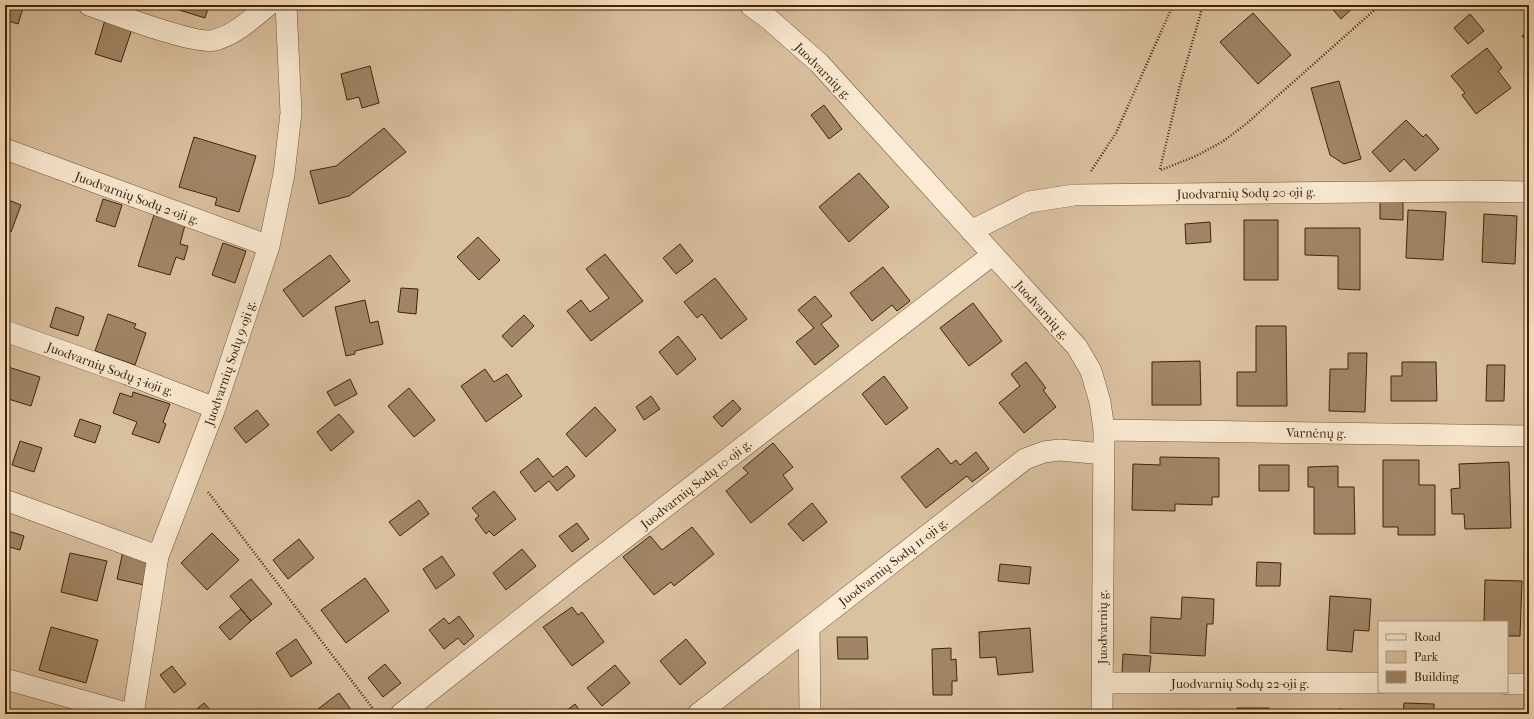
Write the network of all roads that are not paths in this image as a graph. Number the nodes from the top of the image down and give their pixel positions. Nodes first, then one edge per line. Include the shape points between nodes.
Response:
1 (89, 5) edge
2 (269, 5) edge
3 (286, 5) edge
4 (750, 5) edge
5 (5, 149) edge
6 (1529, 192) edge
7 (971, 231) junction
8 (269, 246) junction
9 (992, 255) junction
10 (5, 331) edge
11 (215, 408) junction
12 (1104, 430) junction
13 (1529, 436) edge
14 (1104, 454) junction
15 (5, 500) edge
16 (158, 556) junction
17 (809, 628) junction
18 (5, 679) edge
19 (1102, 683) junction
20 (1378, 684) edge
21 (1508, 684) edge
22 (1529, 684) edge
23 (130, 714) edge
24 (133, 714) edge
25 (401, 714) edge
26 (698, 714) edge
27 (810, 714) edge
28 (1102, 714) edge

1 - 2 street via 194,40 214,41 238,30
3 - 8 street, Juodvarnių Sodų 9-oji g. via 291,113 284,174
4 - 7 street, Juodvarnių g. via 819,63
5 - 8 street, Juodvarnių Sodų 2-oji g.
6 - 7 street, Juodvarnių Sodų 20-oji g. via 1074,195 1028,202
7 - 9 street, Juodvarnių g.
8 - 11 street, Juodvarnių Sodų 9-oji g.
9 - 12 street, Juodvarnių g. via 1077,347 1091,371 1100,402
9 - 25 street, Juodvarnių Sodų 10-oji g.
10 - 11 street, Juodvarnių Sodų 3-ioji g.
11 - 16 street, Juodvarnių Sodų 9-oji g.
12 - 13 street, Varnėnų g.
12 - 14 street, Juodvarnių g.
14 - 17 street, Juodvarnių Sodų 11-oji g. via 1060,450 1044,452 1025,459
14 - 19 street, Juodvarnių g.
15 - 16 street
16 - 24 street, Juodvarnių Sodų 9-oji g.
17 - 26 street, Juodvarnių Sodų 11-oji g.
17 - 27 street
18 - 23 street
19 - 20 street, Juodvarnių Sodų 22-oji g.
19 - 28 street, Juodvarnių g.
21 - 22 street

